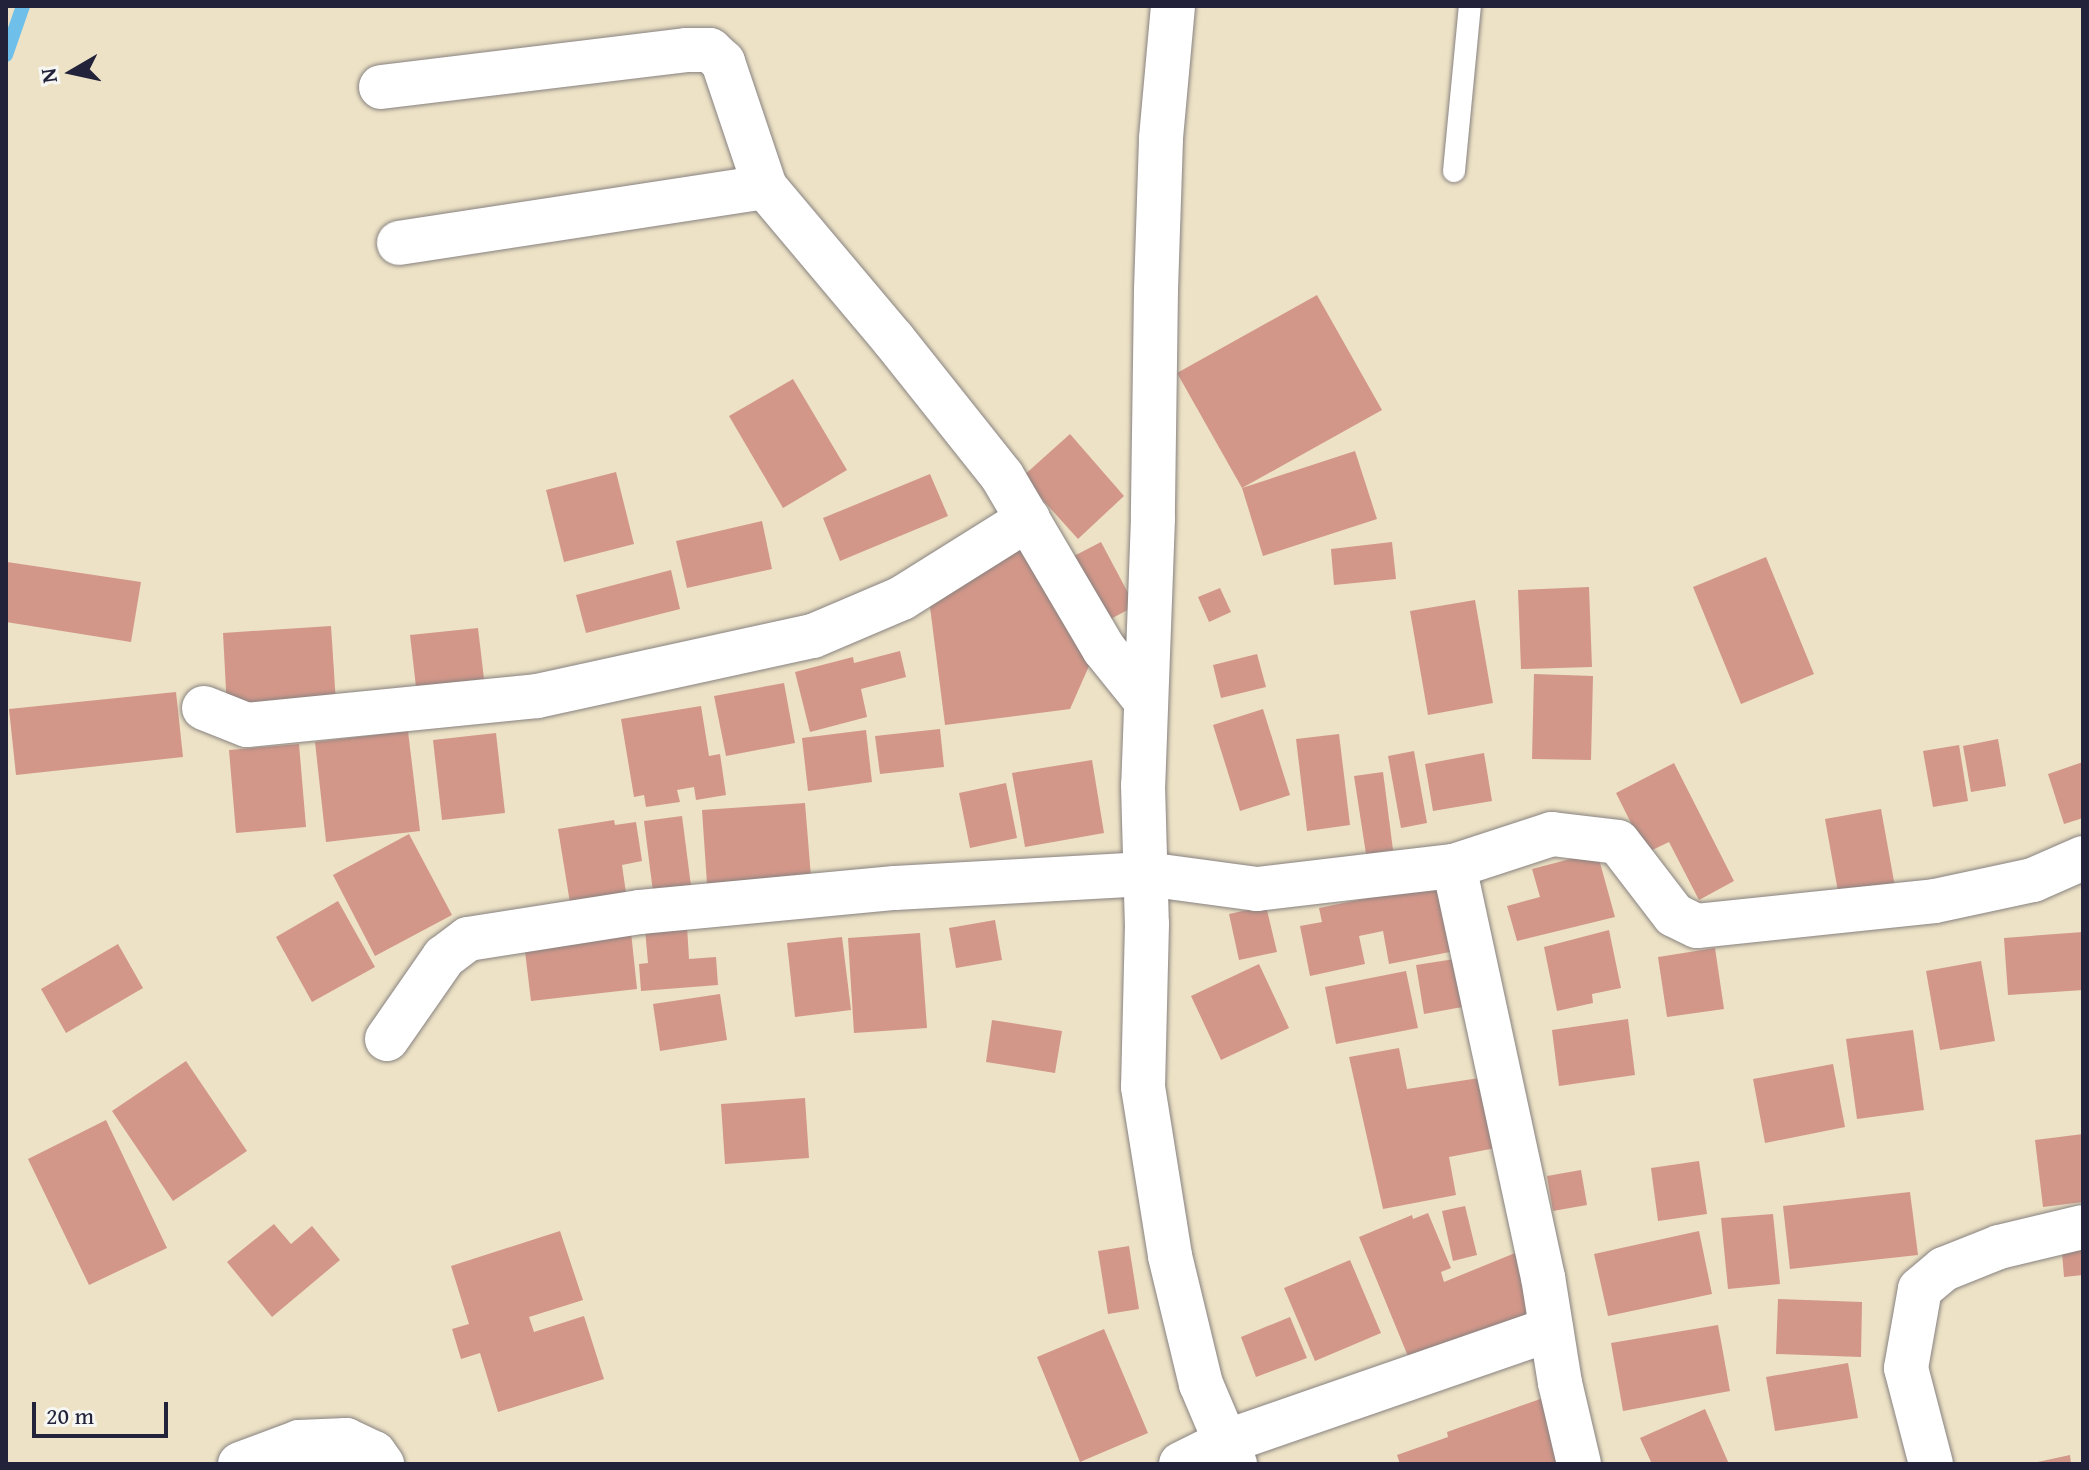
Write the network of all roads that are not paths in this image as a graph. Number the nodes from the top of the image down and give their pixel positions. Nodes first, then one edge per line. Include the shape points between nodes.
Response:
1 (1173, 6) edge
2 (1470, 6) edge
3 (381, 87) dead end
4 (1454, 171) dead end
5 (765, 187) junction
6 (399, 243) dead end
7 (1028, 519) junction
8 (1146, 701) junction
9 (204, 708) dead end
10 (2083, 858) edge
11 (1454, 866) junction
12 (1146, 874) junction
13 (387, 1039) dead end
14 (2083, 1227) edge
15 (1551, 1329) junction
16 (1230, 1453) edge
17 (240, 1464) edge
18 (382, 1464) edge
19 (1181, 1464) edge
20 (1579, 1464) edge
21 (1931, 1464) edge

1 - 8 street via 1161,154
2 - 4 lane
3 - 5 street via 710,50 723,62
5 - 6 street
5 - 7 street via 982,451
7 - 8 street via 1104,649
7 - 9 street via 902,598 813,636 537,696 247,725
8 - 12 street
10 - 11 street via 2033,880 1935,901 1697,926 1674,915 1618,842 1552,834
11 - 12 street via 1257,889
11 - 15 street
12 - 13 street via 895,888 656,910 468,939 444,957
12 - 16 street via 1143,1087 1170,1256 1201,1384
14 - 21 street via 1999,1247 1944,1269 1920,1289 1906,1368
15 - 16 street
15 - 20 street
16 - 19 street
17 - 18 street via 299,1442 346,1440 374,1453

